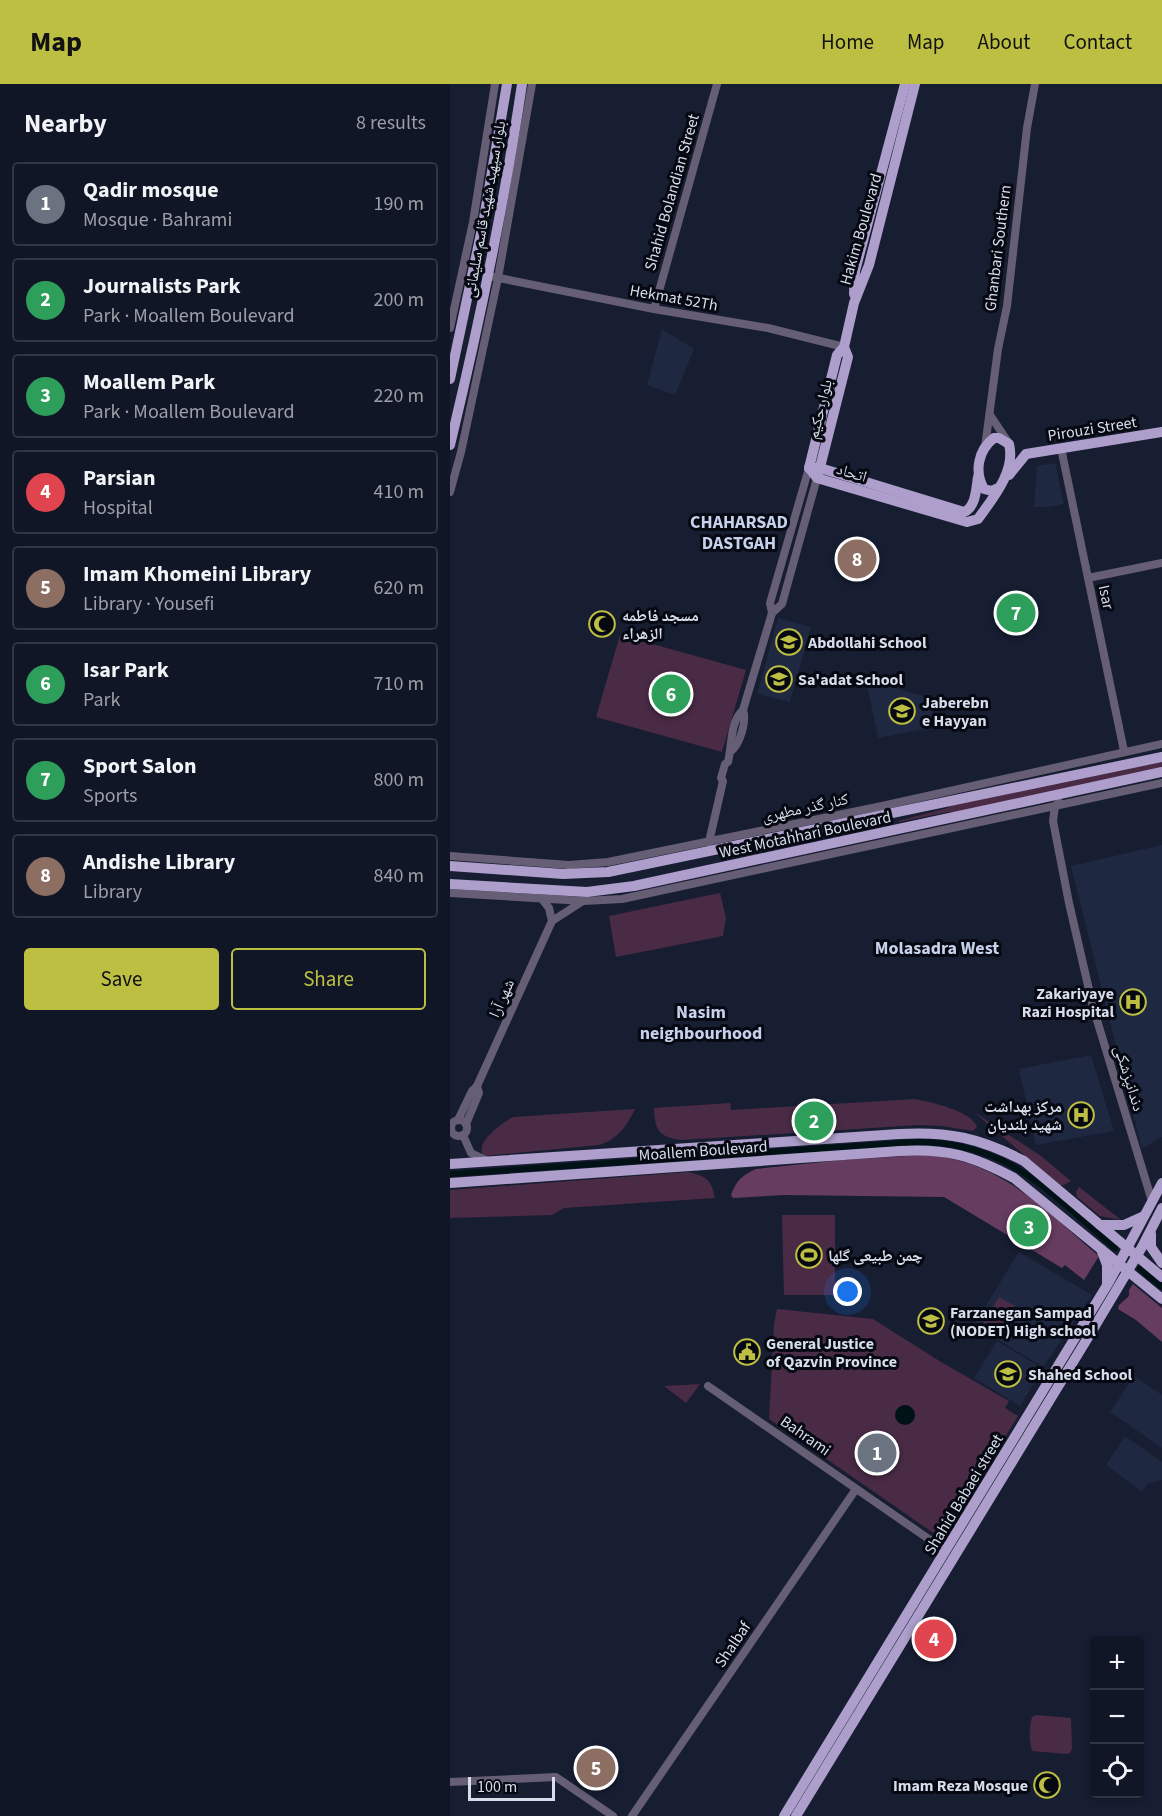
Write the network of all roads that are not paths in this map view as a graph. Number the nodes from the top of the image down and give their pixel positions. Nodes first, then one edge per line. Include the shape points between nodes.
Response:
1 (495, 84) edge
2 (507, 84) edge
3 (522, 84) edge
4 (532, 84) edge
5 (717, 84) edge
6 (905, 84) edge
7 (915, 84) edge
8 (1035, 84) edge
9 (471, 255) junction
10 (493, 277) junction
11 (854, 303) junction
12 (654, 309) junction
13 (455, 331) edge
14 (475, 339) junction
15 (844, 347) junction
16 (455, 355) junction
17 (471, 357) junction
18 (450, 376) edge
19 (990, 415) junction
20 (1162, 432) edge
21 (1009, 443) junction
22 (450, 445) edge
23 (985, 447) junction
24 (1061, 448) junction
25 (461, 452) junction
26 (1026, 454) junction
27 (450, 462) edge
28 (815, 471) junction
29 (978, 477) junction
30 (1001, 484) junction
31 (450, 492) edge
32 (1162, 562) edge
33 (1088, 578) junction
34 (1162, 744) edge
35 (1125, 751) junction
36 (1162, 757) edge
37 (1162, 772) edge
38 (996, 780) junction
39 (1162, 783) edge
40 (970, 786) junction
41 (1069, 792) junction
42 (987, 793) junction
43 (1056, 806) junction
44 (1042, 809) junction
45 (987, 810) junction
46 (896, 813) junction
47 (873, 817) junction
48 (1002, 817) junction
49 (1053, 821) junction
50 (976, 823) junction
51 (774, 828) junction
52 (899, 829) junction
53 (798, 833) junction
54 (877, 833) junction
55 (709, 842) junction
56 (666, 851) junction
57 (790, 852) junction
58 (450, 856) edge
59 (654, 863) junction
60 (450, 866) edge
61 (773, 867) junction
62 (450, 884) edge
63 (450, 893) edge
64 (542, 899) junction
65 (584, 901) junction
66 (552, 921) junction
67 (462, 1122) junction
68 (452, 1131) edge
69 (463, 1135) junction
70 (450, 1145) edge
71 (492, 1162) junction
72 (450, 1164) edge
73 (450, 1183) edge
74 (1162, 1183) edge
75 (1152, 1201) junction
76 (1162, 1208) edge
77 (1144, 1215) junction
78 (1100, 1225) junction
79 (1153, 1226) junction
80 (1128, 1248) junction
81 (1101, 1249) junction
82 (1137, 1256) junction
83 (1162, 1263) edge
84 (1124, 1267) junction
85 (1162, 1276) edge
86 (1139, 1280) junction
87 (1111, 1288) junction
88 (1162, 1299) edge
89 (708, 1386) dead end
90 (856, 1489) junction
91 (946, 1551) junction
92 (450, 1782) edge
93 (613, 1816) edge
94 (632, 1816) edge
95 (784, 1816) edge
96 (796, 1816) edge

1 - 9 street
2 - 9 main road, بلوار سپهبد شهید قاسم سلیمانی
3 - 10 main road, بلوار سپهبد شهید قاسم سلیمانی
4 - 10 street
5 - 12 street, Shahid Bolandian Street
6 - 11 main road, Hakim Boulevard via 855,271
7 - 11 main road, Hakim Boulevard via 869,265
8 - 19 street, Ghanbari Southern
9 - 13 main road, بلوار سپهبد شهید قاسم سلیمانی
10 - 12 street, Hekmat 52Th
10 - 14 main road, بلوار سپهبد شهید قاسم سلیمانی
10 - 25 street
11 - 15 main road, بلوار حکیم
12 - 15 street, Hekmat 52Th via 768,328
13 - 14 main road via 467,340
13 - 16 main road, بلوار سپهبد شهید قاسم سلیمانی
14 - 17 main road, بلوار سپهبد شهید قاسم سلیمانی
15 - 28 main road, بلوار حکیم via 848,357
16 - 17 main road via 465,353
16 - 18 main road, بلوار سپهبد شهید قاسم سلیمانی
17 - 22 main road, بلوار سپهبد شهید قاسم سلیمانی
19 - 21 street
19 - 23 street, Ghanbari Southern
20 - 24 main road, Pirouzi Street
21 - 23 main road via 994,438
21 - 26 main road, Pirouzi Street
21 - 30 main road via 1011,457
23 - 29 main road
24 - 26 main road, Pirouzi Street
24 - 33 street, Isar
25 - 27 street
25 - 31 street
26 - 30 main road, Pirouzi Street
28 - 29 main road, اتحاد via 963,512 972,504
28 - 30 main road, اتحاد via 967,522 978,519
28 - 55 street via 770,603 772,613 729,745 730,765
29 - 30 main road via 984,489 992,491
32 - 33 street
33 - 35 street, Isar
34 - 35 street, کنار گذر مطهری
35 - 38 street, کنار گذر مطهری
36 - 42 main road, West Motahhari Boulevard
37 - 41 main road, West Motahhari Boulevard
38 - 40 street, کنار گذر مطهری
38 - 42 street
39 - 43 street
40 - 42 street
40 - 51 street, کنار گذر مطهری
41 - 43 street
41 - 45 main road, West Motahhari Boulevard
42 - 46 main road, West Motahhari Boulevard
43 - 44 street
43 - 49 street, دندانپزشکی
44 - 48 street
44 - 49 street
45 - 48 street
45 - 50 street
45 - 52 main road, West Motahhari Boulevard
46 - 47 main road, West Motahhari Boulevard
46 - 52 main road via 893,821
47 - 53 main road, West Motahhari Boulevard
47 - 54 main road via 878,823
48 - 50 street
49 - 75 street, دندانپزشکی via 1093,1007
50 - 61 street
51 - 53 street
51 - 55 street, کنار گذر مطهری
52 - 54 main road, West Motahhari Boulevard
53 - 59 main road, West Motahhari Boulevard
54 - 57 main road, West Motahhari Boulevard
55 - 56 street, کنار گذر مطهری
56 - 58 street, کنار گذر مطهری via 578,865
56 - 59 street
57 - 61 street
57 - 62 main road, West Motahhari Boulevard via 610,890
59 - 60 main road, West Motahhari Boulevard via 586,874
61 - 65 street via 622,899
63 - 64 street
64 - 65 street
64 - 66 street
65 - 66 street
66 - 67 street, شهر آرا via 472,1091
67 - 68 street, شهر آرا via 454,1122
67 - 69 street, شهر آرا via 467,1130
68 - 69 street
68 - 70 street
69 - 71 street via 471,1153
71 - 72 main road, Moallem Boulevard
71 - 78 main road, Moallem Boulevard via 926,1132 950,1134 998,1148 1024,1161
73 - 81 main road, Moallem Boulevard via 926,1149 946,1151 990,1165 1014,1178
74 - 75 main road, Shahid Babaei street
75 - 77 main road, Shahid Babaei street
76 - 79 main road, Shahid Babaei street
77 - 78 main road via 1124,1225
77 - 80 main road, Shahid Babaei street
78 - 80 main road, Moallem Boulevard
79 - 82 main road, Shahid Babaei street
79 - 83 main road via 1151,1248
80 - 82 main road, Moallem Boulevard
80 - 84 main road, Shahid Babaei street
81 - 84 main road, Moallem Boulevard
81 - 87 main road
82 - 84 main road, Shahid Babaei street
82 - 85 main road, Moallem Boulevard
84 - 86 main road, Moallem Boulevard
84 - 87 main road, Shahid Babaei street
86 - 87 main road
86 - 88 main road, Moallem Boulevard
87 - 91 main road, Shahid Babaei street
87 - 96 main road, Shahid Babaei street
89 - 90 street, Bahrami
90 - 91 street, Bahrami
90 - 94 street, Shalbaf
91 - 95 main road, Shahid Babaei street
92 - 93 street via 556,1777

